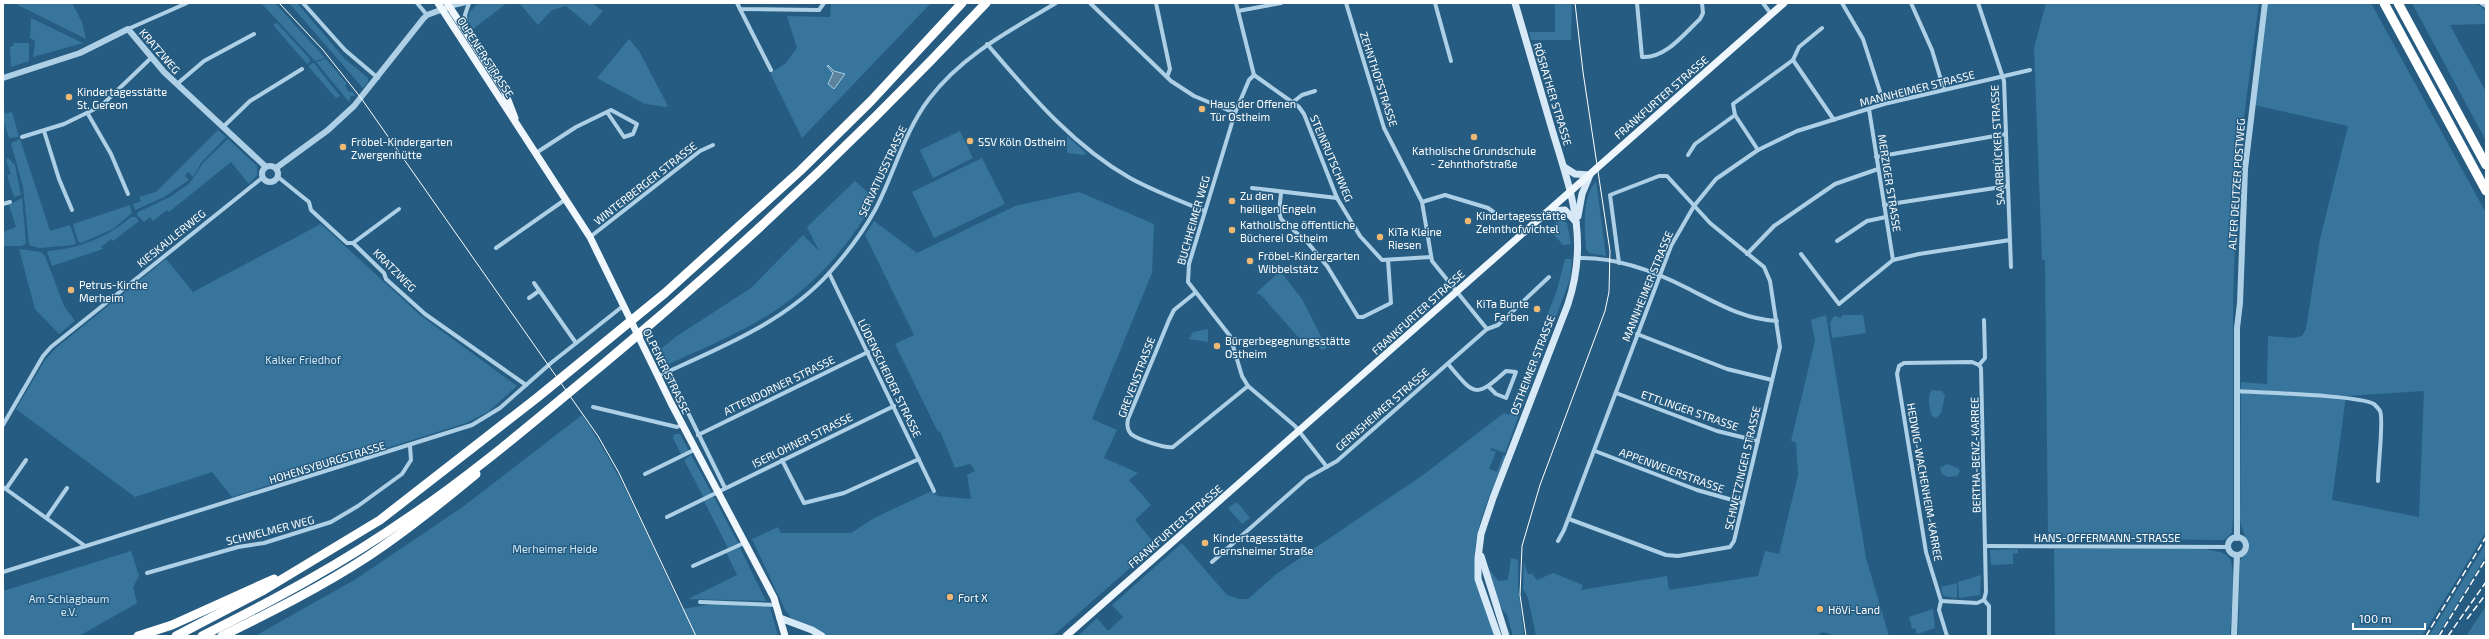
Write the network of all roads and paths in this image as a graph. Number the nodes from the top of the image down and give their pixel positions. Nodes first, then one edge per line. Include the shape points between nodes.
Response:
1 (187, 3) edge
2 (303, 3) edge
3 (417, 3) edge
4 (468, 3) edge
5 (737, 3) edge
6 (824, 3) edge
7 (962, 3) edge
8 (986, 3) edge
9 (1056, 3) edge
10 (1090, 3) edge
11 (1156, 3) edge
12 (1236, 3) edge
13 (1281, 3) edge
14 (1346, 3) edge
15 (1435, 3) edge
16 (1515, 3) edge
17 (1637, 3) edge
18 (1702, 3) edge
19 (1763, 3) edge
20 (1784, 3) edge
21 (1842, 3) edge
22 (1911, 3) edge
23 (1978, 3) edge
24 (2265, 3) edge
25 (2384, 3) edge
26 (2398, 3) edge
27 (2481, 3) edge
28 (444, 6) edge
29 (2486, 6) edge
30 (740, 10) junction
31 (1238, 11) junction
32 (1771, 14) junction
33 (427, 15) junction
34 (1822, 28) dead end
35 (128, 29) junction
36 (467, 33) junction
37 (254, 34) dead end
38 (986, 44) junction
39 (151, 58) junction
40 (1793, 60) junction
41 (1450, 61) dead end
42 (302, 69) dead end
43 (771, 70) dead end
44 (2030, 70) dead end
45 (1254, 75) junction
46 (1167, 77) junction
47 (2002, 77) junction
48 (3, 78) edge
49 (378, 78) junction
50 (176, 84) junction
51 (1944, 90) junction
52 (1315, 91) dead end
53 (1293, 102) junction
54 (1884, 104) junction
55 (1870, 108) junction
56 (608, 112) junction
57 (1235, 113) junction
58 (88, 114) junction
59 (1735, 115) junction
60 (1834, 120) junction
61 (516, 122) junction
62 (223, 127) junction
63 (44, 131) junction
64 (2006, 134) junction
65 (22, 137) dead end
66 (713, 145) dead end
67 (1758, 150) junction
68 (536, 152) junction
69 (1688, 155) dead end
70 (1876, 157) junction
71 (2486, 165) edge
72 (265, 166) junction
73 (1564, 167) junction
74 (276, 168) junction
75 (1878, 170) junction
76 (1590, 175) junction
77 (278, 176) junction
78 (262, 178) junction
79 (2008, 186) junction
80 (1252, 188) dead end
81 (2486, 191) edge
82 (1571, 192) junction
83 (1281, 193) junction
84 (128, 194) dead end
85 (1337, 198) junction
86 (567, 199) junction
87 (10, 202) dead end
88 (1422, 202) junction
89 (3, 204) edge
90 (1884, 205) junction
91 (1694, 206) junction
92 (400, 209) dead end
93 (72, 210) dead end
94 (1205, 211) junction
95 (1550, 211) junction
96 (1495, 213) dead end
97 (1886, 217) junction
98 (1577, 222) junction
99 (590, 237) junction
100 (2010, 240) junction
101 (1837, 241) dead end
102 (353, 243) junction
103 (496, 248) dead end
104 (1747, 254) junction
105 (1802, 254) dead end
106 (1431, 257) junction
107 (1579, 258) junction
108 (1388, 260) junction
109 (1893, 260) junction
110 (1619, 263) junction
111 (2011, 267) dead end
112 (829, 273) junction
113 (1659, 276) junction
114 (1549, 277) dead end
115 (534, 283) dead end
116 (539, 291) junction
117 (1457, 292) junction
118 (1195, 293) junction
119 (529, 298) dead end
120 (623, 306) junction
121 (1984, 320) dead end
122 (1777, 321) junction
123 (1487, 329) junction
124 (1637, 334) junction
125 (576, 343) junction
126 (868, 352) junction
127 (1448, 364) junction
128 (1979, 365) junction
129 (668, 372) junction
130 (658, 376) junction
131 (1772, 380) junction
132 (526, 385) junction
133 (1248, 386) junction
134 (1488, 387) junction
135 (2237, 391) junction
136 (1616, 393) junction
137 (565, 396) junction
138 (894, 406) junction
139 (593, 407) dead end
140 (3, 424) edge
141 (682, 425) junction
142 (1298, 432) junction
143 (698, 435) junction
144 (1758, 441) junction
145 (410, 446) junction
146 (696, 449) junction
147 (1595, 451) junction
148 (919, 459) junction
149 (26, 460) dead end
150 (782, 460) junction
151 (1327, 467) junction
152 (645, 474) dead end
153 (2378, 481) dead end
154 (4, 488) edge
155 (67, 488) dead end
156 (725, 488) junction
157 (934, 491) dead end
158 (718, 492) junction
159 (1743, 503) junction
160 (47, 517) junction
161 (667, 517) dead end
162 (1569, 519) junction
163 (2237, 538) junction
164 (1558, 540) dead end
165 (744, 543) junction
166 (85, 546) junction
167 (1986, 546) junction
168 (2229, 547) junction
169 (2237, 555) junction
170 (1212, 562) dead end
171 (693, 566) dead end
172 (3, 572) edge
173 (292, 572) junction
174 (147, 573) dead end
175 (1482, 577) junction
176 (1941, 600) junction
177 (1984, 600) junction
178 (700, 602) dead end
179 (776, 605) junction
180 (252, 611) junction
181 (201, 612) junction
182 (780, 618) junction
183 (138, 636) edge
184 (154, 636) edge
185 (176, 636) edge
186 (202, 636) edge
187 (215, 636) edge
188 (222, 636) edge
189 (785, 636) edge
190 (822, 636) edge
191 (1066, 636) edge
192 (1498, 636) edge
193 (1506, 636) edge
194 (1947, 636) edge
195 (1989, 636) edge
196 (2234, 636) edge

1 - 35 street
2 - 49 street via 345,50
3 - 33 street
4 - 28 street
4 - 36 street via 465,20
5 - 30 street
6 - 30 street via 819,10
7 - 173 highway via 871,101 800,171 660,297 380,520
8 - 137 highway via 881,113 810,182 675,305
9 - 38 street, SERVATIUSSTRASSE
10 - 46 street
11 - 46 street via 1170,69
12 - 31 street
13 - 31 street
14 - 88 street, ZEHNTHOFSTRASSE via 1384,128
15 - 41 street
16 - 73 main road, RÖSRATHER STRASSE
17 - 18 street via 1642,57 1658,56 1700,19 1704,13
19 - 32 street
20 - 32 main road, FRANKFURTER STRASSE
21 - 54 street via 1863,39
22 - 51 street via 1932,50
23 - 47 street, SAARBRÜCKER STRASSE
24 - 135 street, ALTER DEUTZER POSTWEG via 2242,208
25 - 81 highway
26 - 71 highway
27 - 29 street
28 - 33 street
28 - 36 main road, OLPENER STRASSE
28 - 61 main road, OLPENER STRASSE
30 - 43 street
31 - 45 street
32 - 76 main road, FRANKFURTER STRASSE
33 - 49 street
34 - 40 street via 1799,47
35 - 39 street, KRATZWEG
35 - 48 street via 80,53
36 - 61 main road, OLPENER STRASSE via 504,90 512,105
37 - 50 street via 204,61
38 - 94 street via 1036,101 1095,154 1130,178
38 - 112 street, SERVATIUSSTRASSE via 929,99 912,125 875,210 854,243
39 - 50 street, KRATZWEG
39 - 58 street via 113,97
40 - 59 street via 1733,104
40 - 60 street
42 - 62 street via 250,101
44 - 47 street, MANNHEIMER STRASSE
45 - 53 street, STEINRUTSCHWEG
45 - 57 street, BUCHHEIMER WEG via 1249,80
46 - 57 street via 1194,96
47 - 51 street, MANNHEIMER STRASSE
47 - 64 street, SAARBRÜCKER STRASSE
49 - 74 street via 334,125
50 - 62 street, KRATZWEG
51 - 54 street, MANNHEIMER STRASSE
52 - 53 street via 1302,95
53 - 85 street, STEINRUTSCHWEG via 1304,114
54 - 55 street, MANNHEIMER STRASSE
55 - 60 street, MANNHEIMER STRASSE
55 - 70 street, MERZIGER STRASSE
56 - 56 street via 611,110 637,124 632,134 624,137
56 - 68 street via 576,127
57 - 94 street, BUCHHEIMER WEG
58 - 63 street
58 - 84 street via 111,154
59 - 67 street
59 - 69 street via 1696,144
60 - 67 street, MANNHEIMER STRASSE via 1797,130
61 - 68 main road, OLPENER STRASSE
62 - 72 street, KRATZWEG
63 - 65 street
63 - 93 street
64 - 70 street
64 - 79 street, SAARBRÜCKER STRASSE
66 - 99 street, WINTERBERGER STRASSE via 700,151
67 - 91 street, MANNHEIMER STRASSE via 1716,179
68 - 86 main road, OLPENER STRASSE
70 - 75 street, MERZIGER STRASSE
72 - 74 street
72 - 78 street
73 - 76 main road via 1575,174
73 - 82 main road, RÖSRATHER STRASSE
74 - 77 street
75 - 90 street, MERZIGER STRASSE
75 - 104 street via 1835,184 1774,226
76 - 82 main road, FRANKFURTER STRASSE
76 - 98 main road via 1582,194
77 - 78 street via 269,182
77 - 102 street, KRATZWEG via 309,202 311,210 347,243
78 - 140 street, KIESKAULERWEG via 51,348 43,356
79 - 90 street
79 - 100 street, SAARBRÜCKER STRASSE
80 - 83 street
82 - 95 main road, FRANKFURTER STRASSE
82 - 98 main road, OSTHEIMER STRASSE
83 - 85 street
83 - 108 street via 1281,220 1308,243 1327,266 1355,315 1363,318 1391,303
85 - 108 street, STEINRUTSCHWEG via 1368,245 1378,257
86 - 99 main road, OLPENER STRASSE
86 - 103 street
87 - 89 street
88 - 96 street via 1445,195 1488,208
88 - 106 street, ZEHNTHOFSTRASSE
90 - 97 street, MERZIGER STRASSE
91 - 104 street, SCHWETZINGER STRASSE via 1722,235
91 - 110 street, SCHWETZINGER STRASSE via 1670,179 1663,175 1610,195
91 - 113 street, MANNHEIMER STRASSE via 1671,246
92 - 102 street
94 - 118 street, BUCHHEIMER WEG via 1187,275
95 - 98 main road via 1565,210
95 - 117 main road, FRANKFURTER STRASSE
97 - 101 street via 1866,222
97 - 109 street, MERZIGER STRASSE
98 - 107 main road, OSTHEIMER STRASSE
99 - 120 main road, OLPENER STRASSE
100 - 109 street
100 - 111 street, SAARBRÜCKER STRASSE
102 - 132 street, KRATZWEG via 384,272 386,279 425,314
104 - 122 street, SCHWETZINGER STRASSE via 1767,272
105 - 109 street via 1839,304
106 - 108 street
106 - 117 street, ZEHNTHOFSTRASSE via 1438,270
107 - 110 street
107 - 175 main road, OSTHEIMER STRASSE via 1570,296 1493,498 1480,542
110 - 113 street
112 - 126 street, LÜDENSCHEIDER STRASSE
112 - 129 street, SERVATIUSSTRASSE via 809,292 771,320
113 - 122 street via 1729,310 1752,318
113 - 124 street, MANNHEIMER STRASSE
114 - 123 street, GERNSHEIMER STRASSE via 1498,325
115 - 116 street
116 - 119 street
116 - 125 street
117 - 123 street
117 - 142 main road, FRANKFURTER STRASSE
118 - 133 street, BUCHHEIMER WEG via 1230,336 1243,379
118 - 133 street, GREVENSTRASSE via 1174,310 1128,419 1127,427 1132,434 1165,448 1173,447
120 - 125 street, HOHENSYBURGSTRASSE
120 - 130 main road, OLPENER STRASSE
121 - 128 street, BERTHA-BENZ-KARREE via 1985,358
122 - 131 street, SCHWETZINGER STRASSE via 1780,347
123 - 127 street, GERNSHEIMER STRASSE
124 - 131 street via 1727,369
124 - 136 street, MANNHEIMER STRASSE
125 - 132 street, HOHENSYBURGSTRASSE
126 - 138 street, LÜDENSCHEIDER STRASSE
126 - 143 street, ATTENDORNER STRASSE
127 - 134 street via 1470,389 1477,391
127 - 151 street, GERNSHEIMER STRASSE
128 - 167 street, BERTHA-BENZ-KARREE via 1982,373
128 - 176 street, HEDWIG-WACHENHEIM-KARREE via 1972,362 1904,363 1899,366 1897,374 1926,552
129 - 130 street, SERVATIUSSTRASSE
129 - 143 street, OLPENER STRASSE
130 - 141 main road, OLPENER STRASSE
131 - 144 street, SCHWETZINGER STRASSE
132 - 145 street, HOHENSYBURGSTRASSE via 484,419
133 - 142 street, BUCHHEIMER WEG
134 - 134 street via 1506,398 1516,372 1506,372
135 - 153 street via 2345,399 2374,404 2380,410 2382,418
135 - 163 street, ALTER DEUTZER POSTWEG
136 - 144 street, ETTLINGER STRASSE via 1712,429
136 - 147 street, MANNHEIMER STRASSE
137 - 180 highway via 411,516 320,575
137 - 188 highway via 555,411 395,538 324,583
138 - 148 street, LÜDENSCHEIDER STRASSE
138 - 150 street, ISERLOHNER STRASSE
139 - 141 street via 676,427
141 - 146 main road, OLPENER STRASSE
142 - 151 street
142 - 191 main road, FRANKFURTER STRASSE
143 - 156 street, OLPENER STRASSE
144 - 159 street, SCHWETZINGER STRASSE
145 - 166 street, HOHENSYBURGSTRASSE
145 - 174 street, SCHWELMER WEG via 411,460 402,474 331,522 264,543 238,547
146 - 152 street
146 - 158 main road, OLPENER STRASSE
147 - 159 street, APPENWEIERSTRASSE via 1697,490
147 - 162 street, MANNHEIMER STRASSE
148 - 150 street via 844,493 804,504
148 - 157 street, LÜDENSCHEIDER STRASSE
149 - 154 street
150 - 156 street, ISERLOHNER STRASSE
151 - 170 street, GERNSHEIMER STRASSE via 1308,478
154 - 160 street
155 - 160 street
156 - 158 street, ISERLOHNER STRASSE
158 - 161 street, ISERLOHNER STRASSE
158 - 165 main road, OLPENER STRASSE
159 - 162 street, SCHWETZINGER STRASSE via 1730,547 1678,556 1666,555
160 - 166 street
162 - 164 street, MANNHEIMER STRASSE
163 - 168 street via 2231,540
163 - 169 street, ALTER DEUTZER POSTWEG via 2243,540 2246,546 2243,552
165 - 171 street
165 - 179 main road, OLPENER STRASSE
166 - 172 street, HOHENSYBURGSTRASSE
167 - 168 street, HANS-OFFERMANN-STRASSE
167 - 177 street, BERTHA-BENZ-KARREE
168 - 169 street via 2231,552
169 - 196 street, ALTER DEUTZER POSTWEG
173 - 181 highway via 256,585
173 - 185 highway via 264,590
175 - 192 main road, OSTHEIMER STRASSE
175 - 193 main road, OSTHEIMER STRASSE
176 - 177 street via 1977,603
176 - 194 street, HEDWIG-WACHENHEIM-KARREE via 1939,610
177 - 195 street via 1989,606
178 - 179 street
179 - 182 main road, OLPENER STRASSE
180 - 186 highway
180 - 187 highway
181 - 183 highway
181 - 184 highway
182 - 189 main road, OLPENER STRASSE
182 - 190 main road

